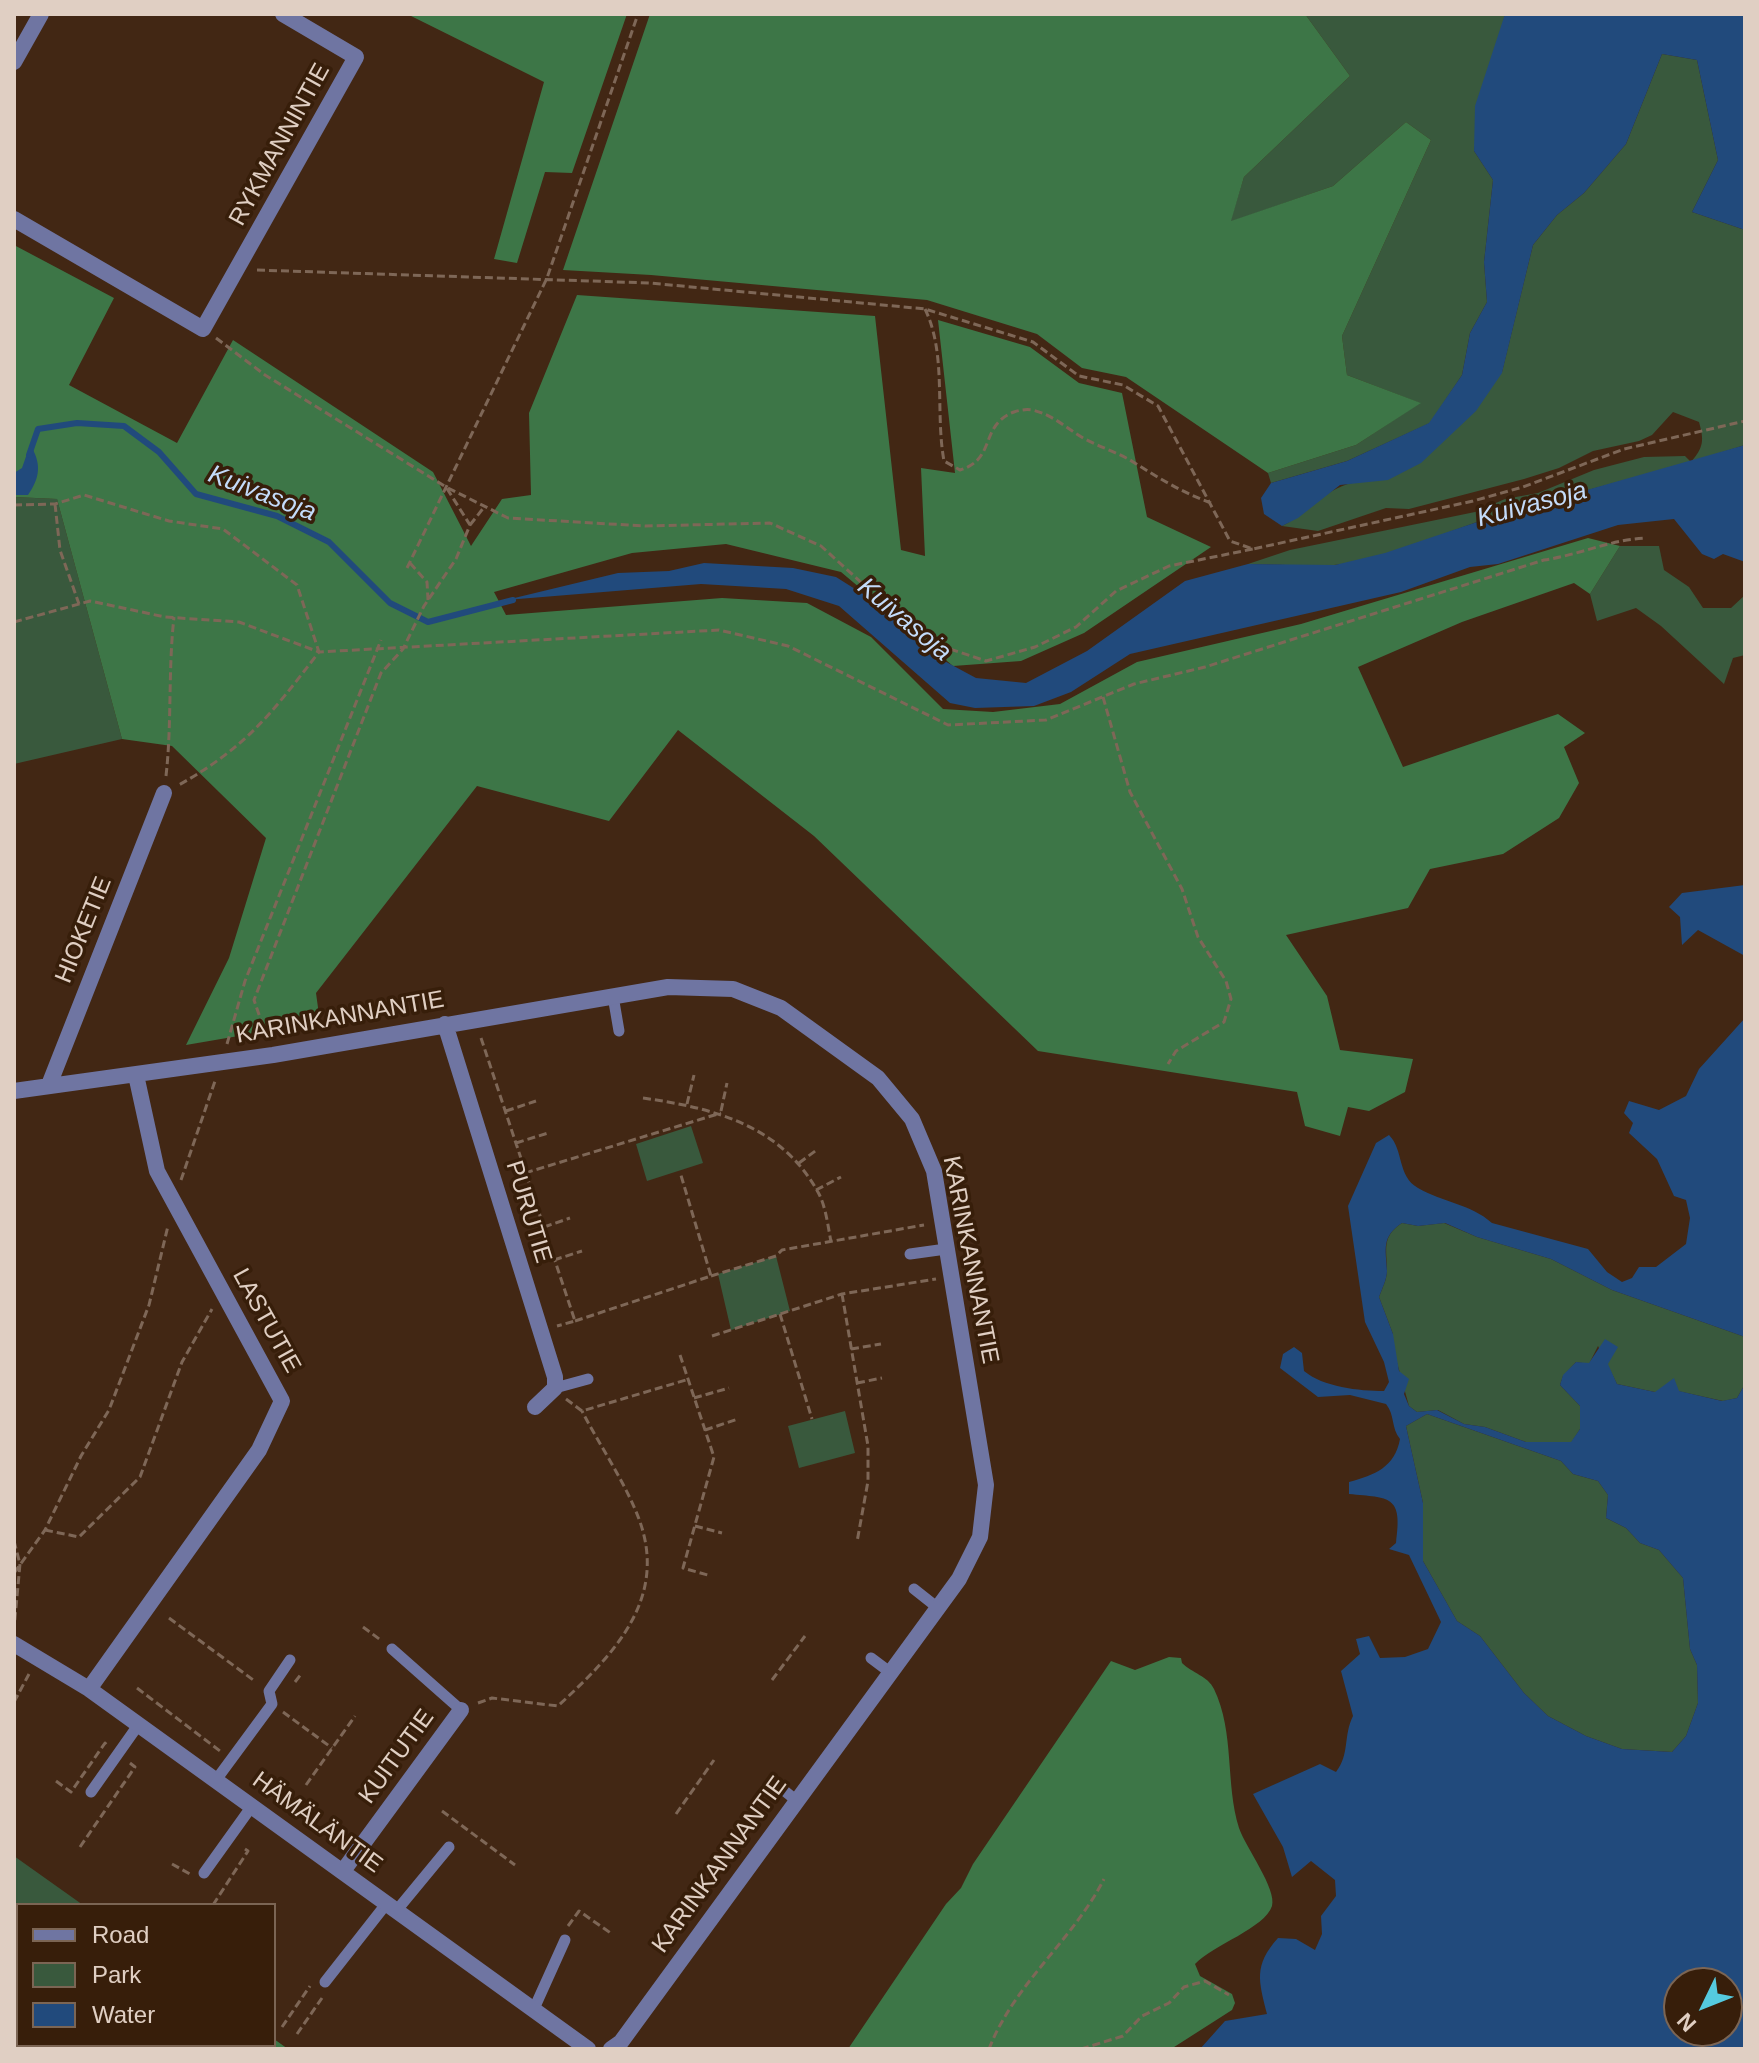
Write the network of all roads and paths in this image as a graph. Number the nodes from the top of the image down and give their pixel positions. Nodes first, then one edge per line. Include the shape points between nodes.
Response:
1 (41, 14) edge
2 (283, 14) edge
3 (638, 14) edge
4 (14, 62) edge
5 (14, 219) edge
6 (239, 269) junction
7 (547, 278) junction
8 (925, 309) junction
9 (203, 329) junction
10 (1745, 421) edge
11 (446, 487) junction
12 (1212, 503) junction
13 (55, 504) junction
14 (14, 505) edge
15 (485, 506) junction
16 (470, 525) junction
17 (1645, 538) dead end
18 (1253, 549) junction
19 (428, 600) junction
20 (79, 604) junction
21 (174, 617) junction
22 (14, 622) edge
23 (381, 640) dead end
24 (376, 649) junction
25 (403, 649) junction
26 (319, 652) junction
27 (1103, 697) junction
28 (164, 793) junction
29 (613, 996) junction
30 (475, 1020) junction
31 (445, 1024) junction
32 (619, 1031) dead end
33 (273, 1055) junction
34 (221, 1062) junction
35 (1168, 1064) dead end
36 (136, 1075) junction
37 (694, 1075) dead end
38 (727, 1083) dead end
39 (49, 1085) junction
40 (14, 1091) edge
41 (643, 1098) dead end
42 (536, 1101) dead end
43 (687, 1104) junction
44 (505, 1111) junction
45 (722, 1112) junction
46 (548, 1133) dead end
47 (516, 1143) junction
48 (818, 1149) dead end
49 (797, 1164) junction
50 (680, 1172) dead end
51 (525, 1173) junction
52 (841, 1177) dead end
53 (816, 1190) junction
54 (173, 1201) junction
55 (570, 1218) dead end
56 (942, 1222) junction
57 (544, 1227) junction
58 (831, 1242) junction
59 (946, 1249) junction
60 (582, 1251) dead end
61 (910, 1254) dead end
62 (554, 1260) junction
63 (711, 1276) junction
64 (951, 1276) junction
65 (222, 1291) junction
66 (842, 1294) junction
67 (780, 1314) junction
68 (575, 1321) junction
69 (540, 1332) junction
70 (712, 1336) dead end
71 (881, 1344) dead end
72 (851, 1349) junction
73 (680, 1355) dead end
74 (882, 1378) dead end
75 (588, 1379) dead end
76 (688, 1379) junction
77 (857, 1383) junction
78 (555, 1388) junction
79 (729, 1388) dead end
80 (694, 1398) junction
81 (535, 1407) dead end
82 (582, 1411) junction
83 (738, 1419) dead end
84 (812, 1419) dead end
85 (705, 1430) junction
86 (695, 1526) junction
87 (45, 1530) junction
88 (722, 1533) dead end
89 (14, 1541) edge
90 (857, 1542) dead end
91 (20, 1564) junction
92 (14, 1573) edge
93 (711, 1576) dead end
94 (914, 1589) dead end
95 (938, 1608) junction
96 (169, 1618) dead end
97 (363, 1627) dead end
98 (14, 1629) edge
99 (805, 1636) dead end
100 (14, 1644) edge
101 (392, 1649) joint
102 (38, 1658) junction
103 (871, 1658) dead end
104 (290, 1660) dead end
105 (302, 1673) dead end
106 (891, 1673) junction
107 (772, 1680) dead end
108 (294, 1684) dead end
109 (137, 1688) dead end
110 (89, 1689) junction
111 (269, 1691) junction
112 (14, 1702) edge
113 (277, 1708) dead end
114 (461, 1710) junction
115 (355, 1716) dead end
116 (139, 1724) junction
117 (332, 1748) junction
118 (231, 1759) junction
119 (714, 1760) dead end
120 (216, 1780) junction
121 (776, 1784) dead end
122 (306, 1785) dead end
123 (91, 1792) dead end
124 (797, 1801) junction
125 (252, 1806) junction
126 (442, 1811) dead end
127 (676, 1814) dead end
128 (449, 1847) dead end
129 (515, 1865) dead end
130 (343, 1871) junction
131 (204, 1873) dead end
132 (1104, 1879) dead end
133 (392, 1906) junction
134 (612, 1934) dead end
135 (565, 1940) joint
136 (325, 1982) junction
137 (1229, 1995) dead end
138 (533, 2011) junction
139 (282, 2027) dead end
140 (297, 2034) dead end
141 (588, 2049) edge
142 (611, 2049) edge
143 (989, 2049) edge
144 (1081, 2049) edge

1 - 4 street
2 - 6 street, RYKMANNINTIE via 356,57
3 - 7 path
5 - 9 street
6 - 7 path
6 - 9 street, RYKMANNINTIE
7 - 8 path
7 - 11 path
8 - 12 path via 1033,342 1079,376 1123,385 1158,406
8 - 12 path via 933,324 944,461 960,470 972,467 985,455 993,426 1005,416 1031,410
9 - 11 path via 265,375
10 - 18 path via 1624,449 1473,501
11 - 15 path
11 - 16 path
11 - 19 path via 408,565 427,582
12 - 18 path via 1230,541
13 - 14 path
13 - 20 path via 60,550
13 - 26 path via 84,495 169,521 223,529 297,585
15 - 16 path
15 - 18 path via 508,518 545,521 645,526 770,523 821,546 918,634 986,661 1035,647 1076,627 1116,591 1169,566
16 - 19 path via 456,559
17 - 27 path via 1615,540 1577,555 1544,560
19 - 25 path
20 - 21 path via 90,601
20 - 22 path
21 - 26 path via 239,622
21 - 28 path
23 - 24 path
24 - 25 path
24 - 26 path
24 - 34 path via 245,981
25 - 27 path via 719,630 788,646 948,725 1046,720
25 - 33 path via 376,684 254,1000
26 - 28 path via 264,723 220,762
27 - 35 path via 1130,792 1182,889 1198,937 1226,981 1231,999 1224,1022 1176,1051
28 - 39 street, HIOKETIE
29 - 30 street, KARINKANNANTIE
29 - 32 lane
29 - 56 street, KARINKANNANTIE via 668,987 733,989 781,1008 878,1078 912,1119 934,1171
30 - 31 street, KARINKANNANTIE
30 - 44 path
31 - 33 street, KARINKANNANTIE
31 - 69 street, PURUTIE
33 - 34 street, KARINKANNANTIE
34 - 36 street, KARINKANNANTIE
34 - 54 path
36 - 39 street, KARINKANNANTIE
36 - 54 street, LASTUTIE via 157,1171
37 - 43 path
38 - 45 path
39 - 40 street, KARINKANNANTIE
41 - 43 path
42 - 44 path
43 - 45 path
44 - 47 path
45 - 49 path via 754,1128
45 - 51 path
46 - 47 path
47 - 51 path
48 - 49 path
49 - 53 path
50 - 63 path
51 - 57 path
52 - 53 path
53 - 58 path
54 - 65 street, LASTUTIE
54 - 87 path via 149,1305 109,1410
55 - 57 path
56 - 58 path
56 - 59 street, KARINKANNANTIE
57 - 62 path
58 - 63 path via 782,1250
59 - 61 lane
59 - 64 street, KARINKANNANTIE
60 - 62 path
62 - 68 path
63 - 68 path
64 - 66 path
64 - 95 street, KARINKANNANTIE via 986,1485 980,1537
65 - 87 path via 182,1362 140,1477 79,1537
65 - 110 street, LASTUTIE via 282,1401 259,1450
66 - 67 path
66 - 72 path
67 - 70 path
67 - 84 path
68 - 69 path
69 - 78 street, PURUTIE
71 - 72 path
72 - 77 path
73 - 76 path
74 - 77 path
75 - 78 lane
76 - 80 path
76 - 82 path
77 - 90 path via 868,1446
78 - 81 street
78 - 82 path
79 - 80 path
80 - 85 path
82 - 114 path via 639,1519 649,1569 638,1612 607,1660 558,1706 492,1698
83 - 85 path
85 - 86 path via 714,1457
86 - 88 path
86 - 93 path via 683,1568
87 - 91 path
89 - 91 path
91 - 92 path
91 - 98 path
94 - 95 lane
95 - 106 street, KARINKANNANTIE
96 - 111 path
97 - 101 path
99 - 107 path
100 - 102 street, HÄMÄLÄNTIE
101 - 114 lane
102 - 110 street, HÄMÄLÄNTIE
102 - 112 path
103 - 106 lane
104 - 111 lane
105 - 108 path
106 - 124 street, KARINKANNANTIE
109 - 118 path
110 - 116 street, HÄMÄLÄNTIE
111 - 118 lane via 272,1704
113 - 117 path
114 - 130 street, KUITUTIE
115 - 117 path
116 - 120 street, HÄMÄLÄNTIE
116 - 123 lane
117 - 122 path
118 - 120 lane
119 - 127 path
120 - 125 street, HÄMÄLÄNTIE
121 - 124 lane
124 - 142 street, KARINKANNANTIE
125 - 130 street, HÄMÄLÄNTIE
125 - 131 lane
126 - 129 path
128 - 133 lane
130 - 133 street, HÄMÄLÄNTIE
132 - 143 path via 1014,1999
133 - 136 lane
133 - 138 street, HÄMÄLÄNTIE
134 - 135 path via 579,1911 564,1930
135 - 138 lane
136 - 139 path via 317,1975
136 - 140 path via 330,1986
137 - 144 path via 1205,1981 1184,1987 1123,2036
138 - 141 street, HÄMÄLÄNTIE

